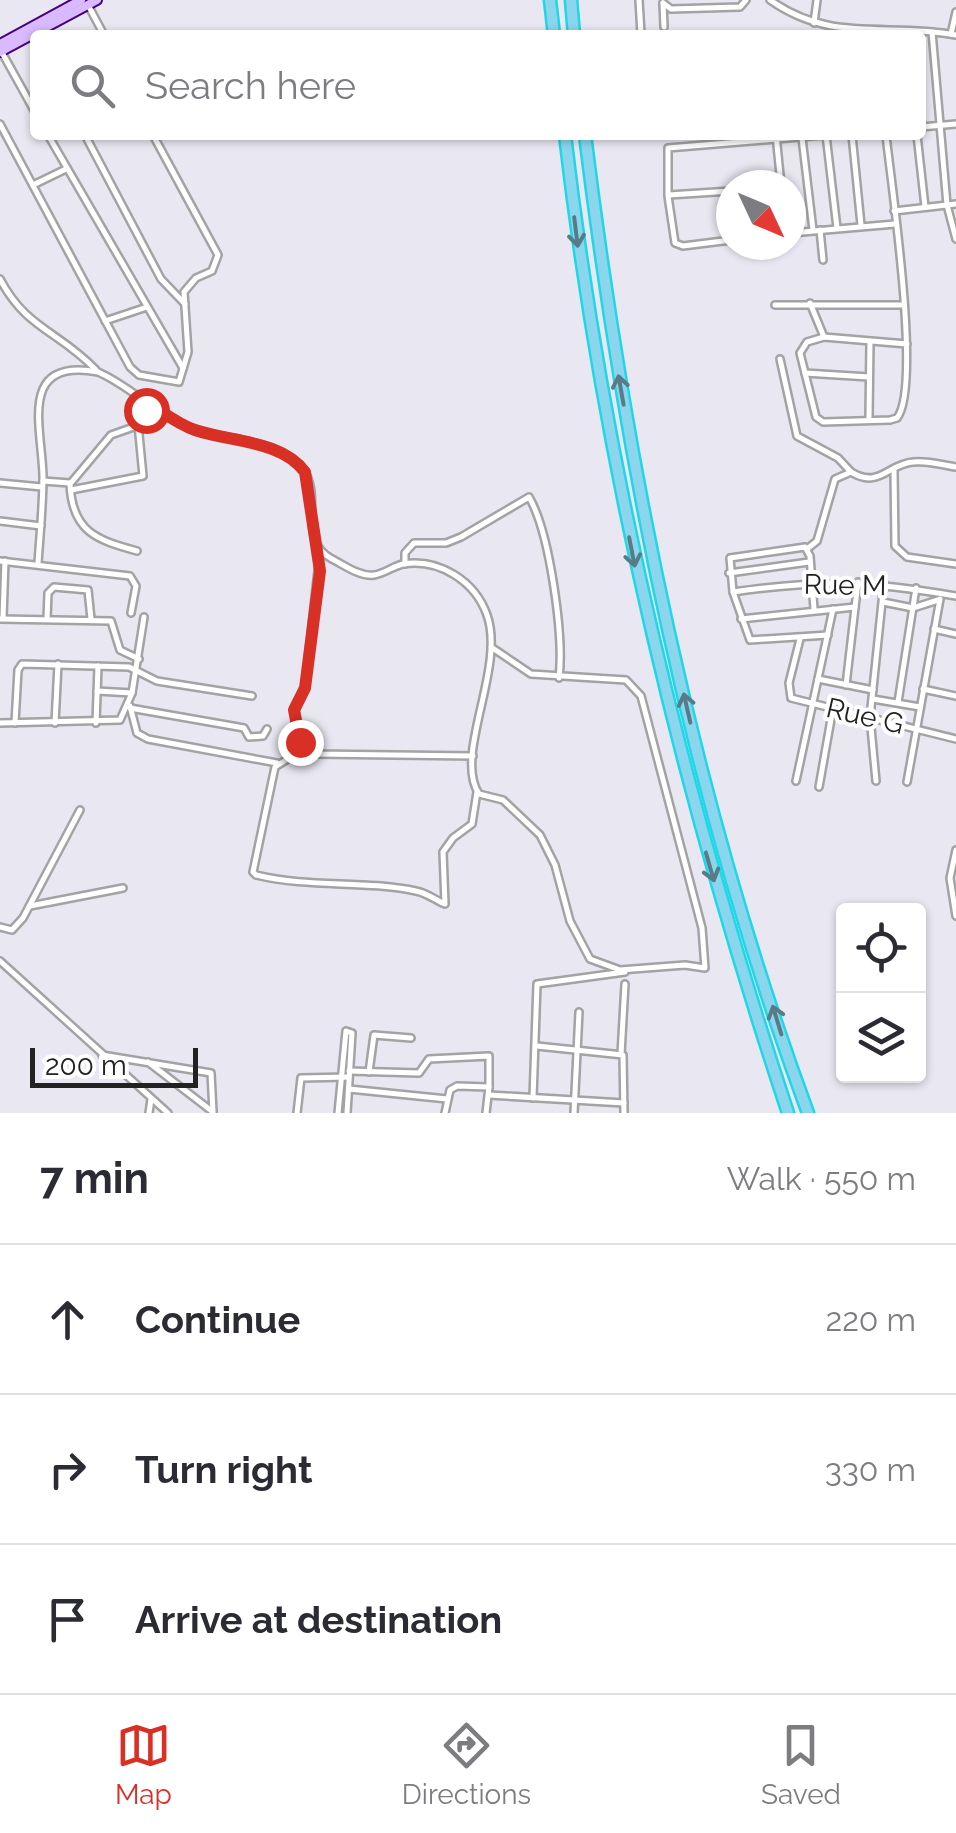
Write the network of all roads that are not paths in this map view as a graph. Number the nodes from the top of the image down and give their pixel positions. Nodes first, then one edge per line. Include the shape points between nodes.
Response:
1 (56, 0) edge
2 (550, 0) edge
3 (571, 0) edge
4 (639, 0) edge
5 (746, 0) edge
6 (770, 0) edge
7 (818, 0) edge
8 (663, 1) edge
9 (89, 2) edge
10 (60, 11) junction
11 (956, 12) edge
12 (814, 23) junction
13 (664, 27) dead end
14 (38, 30) edge
15 (41, 30) edge
16 (102, 30) edge
17 (553, 30) edge
18 (574, 30) edge
19 (641, 30) edge
20 (835, 30) edge
21 (926, 32) edge
22 (932, 32) junction
23 (954, 34) edge
24 (30, 36) edge
25 (0, 49) edge
26 (30, 103) edge
27 (0, 124) edge
28 (956, 124) edge
29 (941, 125) junction
30 (926, 126) edge
31 (51, 140) edge
32 (88, 140) edge
33 (156, 140) edge
34 (566, 140) edge
35 (585, 140) edge
36 (705, 140) edge
37 (740, 140) edge
38 (776, 140) edge
39 (803, 140) edge
40 (826, 140) edge
41 (853, 140) edge
42 (887, 140) edge
43 (918, 140) edge
44 (705, 143) junction
45 (66, 169) junction
46 (779, 170) edge
47 (32, 186) junction
48 (716, 192) edge
49 (668, 196) junction
50 (956, 204) edge
51 (947, 205) junction
52 (925, 207) junction
53 (894, 211) junction
54 (895, 224) junction
55 (862, 225) junction
56 (837, 228) junction
57 (816, 230) junction
58 (806, 231) edge
59 (956, 240) edge
60 (716, 241) edge
61 (822, 260) dead end
62 (0, 279) edge
63 (184, 304) junction
64 (810, 304) junction
65 (904, 304) junction
66 (775, 305) dead end
67 (147, 307) junction
68 (105, 321) junction
69 (824, 337) junction
70 (870, 341) junction
71 (907, 344) junction
72 (780, 359) dead end
73 (184, 370) junction
74 (98, 372) junction
75 (804, 372) junction
76 (869, 378) junction
77 (147, 402) junction
78 (869, 417) junction
79 (138, 424) junction
80 (956, 466) edge
81 (894, 469) junction
82 (851, 472) junction
83 (0, 483) edge
84 (42, 484) junction
85 (70, 487) junction
86 (0, 522) edge
87 (40, 526) junction
88 (807, 549) junction
89 (137, 550) dead end
90 (320, 551) junction
91 (2, 561) edge
92 (809, 562) junction
93 (38, 563) junction
94 (404, 564) junction
95 (956, 564) edge
96 (730, 573) junction
97 (811, 581) junction
98 (858, 582) junction
99 (884, 582) junction
100 (916, 588) junction
101 (734, 592) junction
102 (941, 596) junction
103 (956, 596) edge
104 (883, 602) junction
105 (855, 607) junction
106 (913, 608) junction
107 (814, 609) junction
108 (833, 609) junction
109 (131, 613) dead end
110 (144, 617) dead end
111 (1, 619) edge
112 (47, 619) junction
113 (91, 619) junction
114 (741, 620) junction
115 (934, 629) junction
116 (956, 634) edge
117 (828, 635) junction
118 (800, 638) junction
119 (490, 647) junction
120 (139, 658) junction
121 (58, 664) junction
122 (98, 666) junction
123 (138, 669) junction
124 (559, 678) junction
125 (818, 679) junction
126 (846, 685) junction
127 (923, 689) junction
128 (874, 690) junction
129 (97, 691) junction
130 (132, 693) junction
131 (252, 696) dead end
132 (956, 696) edge
133 (872, 698) junction
134 (898, 702) junction
135 (812, 704) junction
136 (130, 706) junction
137 (920, 707) junction
138 (833, 708) junction
139 (870, 717) junction
140 (0, 723) edge
141 (15, 723) junction
142 (55, 723) junction
143 (96, 723) junction
144 (916, 728) junction
145 (266, 729) dead end
146 (249, 738) junction
147 (956, 739) edge
148 (305, 748) junction
149 (247, 755) junction
150 (473, 756) junction
151 (277, 763) junction
152 (796, 781) dead end
153 (876, 781) dead end
154 (908, 782) dead end
155 (819, 786) dead end
156 (477, 792) junction
157 (80, 810) dead end
158 (956, 850) edge
159 (954, 886) edge
160 (122, 888) dead end
161 (30, 906) junction
162 (956, 916) edge
163 (0, 927) edge
164 (0, 961) edge
165 (606, 968) junction
166 (626, 970) junction
167 (600, 976) junction
168 (625, 984) dead end
169 (579, 1012) dead end
170 (410, 1038) dead end
171 (342, 1046) junction
172 (537, 1046) junction
173 (350, 1048) junction
174 (578, 1050) junction
175 (621, 1054) junction
176 (102, 1055) junction
177 (148, 1062) junction
178 (370, 1072) junction
179 (349, 1074) junction
180 (340, 1077) junction
181 (349, 1089) junction
182 (489, 1091) junction
183 (534, 1098) junction
184 (151, 1099) junction
185 (448, 1099) junction
186 (575, 1101) junction
187 (624, 1103) junction
188 (148, 1113) edge
189 (168, 1113) edge
190 (297, 1113) edge
191 (338, 1113) edge
192 (347, 1113) edge
193 (444, 1113) edge
194 (486, 1113) edge
195 (574, 1113) edge
196 (624, 1113) edge
197 (788, 1113) edge
198 (808, 1113) edge

1 - 10 street
2 - 17 highway
3 - 18 highway
4 - 19 street
5 - 8 street via 734,7 671,8
6 - 12 street
7 - 12 street
8 - 13 street
9 - 10 street
9 - 15 street
9 - 16 street
10 - 14 street
11 - 23 street
12 - 20 street
21 - 22 street
22 - 23 street
22 - 29 street
24 - 25 street
25 - 26 street
27 - 47 street
28 - 29 street
29 - 30 street
29 - 51 street
31 - 45 street
32 - 63 street via 161,279
33 - 63 street via 218,255 212,271 188,284
34 -> 197 highway via 606,419 639,585 702,840
198 -> 35 highway via 729,862 665,613 620,381
36 - 44 street
37 - 44 street
38 - 46 street
39 - 57 street
40 - 56 street
41 - 55 street
42 - 53 street
43 - 52 street
44 - 49 street via 666,150
45 - 47 street
45 - 67 street
47 - 68 street
48 - 49 street
49 - 60 street via 676,244
50 - 51 street
51 - 52 street
51 - 59 street
52 - 53 street
53 - 54 street
54 - 55 street
54 - 65 street
55 - 56 street
56 - 57 street
57 - 58 street
57 - 61 street
62 - 74 street via 22,315 76,349
63 - 73 street
64 - 65 street
64 - 66 street
64 - 69 street
65 - 71 street
67 - 68 street
67 - 73 street
68 - 73 street via 135,372 179,382
69 - 70 street
69 - 75 street via 802,348
70 - 71 street
70 - 76 street
71 - 78 street via 902,412 890,420
72 - 82 street via 797,436
74 - 77 street
74 - 84 street via 72,370 44,386 36,430
75 - 76 street
75 - 78 street via 821,421
76 - 78 street
77 - 79 street
77 - 90 street via 195,430 240,439 301,467
79 - 85 street via 111,436
79 - 85 street via 143,476
80 - 81 street via 920,461
81 - 82 street via 869,479
81 - 95 street via 894,546 906,556
82 - 88 street via 835,479 817,541
83 - 84 street
84 - 85 street
84 - 87 street
85 - 89 street via 88,533
86 - 87 street
87 - 93 street
88 - 92 street
88 - 96 street via 738,556 729,559
90 - 94 street via 362,574
90 - 148 street via 305,688 294,710
91 - 93 street
91 - 111 street
92 - 96 street
92 - 97 street
93 - 109 street via 130,576 136,586
94 - 119 street via 440,568 464,581 486,612
94 - 124 street via 414,543 462,537 529,497 547,552
96 - 101 street
97 - 98 street, Rue M
97 - 101 street, Rue M
97 - 107 street
98 - 99 street, Rue M
98 - 105 street
99 - 100 street, Rue M
99 - 104 street
100 - 102 street, Rue M
100 - 106 street
101 - 114 street
102 - 103 street, Rue M
102 - 106 street
102 - 115 street
104 - 106 street
104 - 128 street
105 - 108 street
105 - 126 street
106 - 134 street
107 - 108 street
107 - 114 street
108 - 117 street
110 - 120 street
111 - 112 street
112 - 113 street
112 - 113 street via 54,587 90,592
113 - 120 street via 111,621 120,650
114 - 118 street via 748,639
115 - 116 street
115 - 127 street
117 - 118 street
117 - 125 street
118 - 135 street, Rue G via 789,697
119 - 124 street via 530,674
119 - 150 street
120 - 123 street
121 - 122 street
121 - 141 street via 19,666
121 - 142 street
122 - 123 street
122 - 129 street
123 - 130 street
123 - 131 street via 158,680
124 - 166 street via 626,680 641,696 702,928 704,970
125 - 126 street
125 - 135 street
126 - 128 street
127 - 132 street
127 - 137 street
128 - 133 street
129 - 130 street
129 - 143 street
130 - 136 street
133 - 134 street
133 - 139 street
134 - 137 street
135 - 138 street, Rue G
135 - 152 street
136 - 143 street via 120,720
136 - 146 street via 225,722 244,728
136 - 149 street via 137,732 148,739
137 - 144 street
138 - 139 street, Rue G
138 - 155 street
139 - 144 street, Rue G
139 - 153 street
140 - 141 street
141 - 142 street
142 - 143 street
144 - 147 street, Rue G
144 - 154 street
145 - 146 street
146 - 149 street
148 - 150 street via 315,754
148 - 151 street
149 - 151 street
150 - 156 street
151 - 156 street via 253,872 299,885 387,886 445,904 442,856 450,840 472,824
156 - 165 street via 502,800 540,834 582,948
157 - 161 street
158 - 159 street
159 - 162 street
160 - 161 street
161 - 163 street via 15,928
164 - 176 street
165 - 166 street
165 - 167 street
166 - 167 street
167 - 172 street via 539,982
168 - 175 street
169 - 174 street
170 - 178 street via 374,1035
171 - 173 street
171 - 173 street via 344,1032 351,1032
171 - 180 street
172 - 174 street
172 - 183 street
173 - 179 street
174 - 175 street
174 - 186 street
175 - 187 street
176 - 177 street
176 - 184 street
177 - 177 street via 212,1074 213,1112 209,1112
178 - 179 street
178 - 182 street via 418,1073 429,1059 489,1056
179 - 180 street
179 - 181 street
180 - 190 street via 302,1078
180 - 191 street
181 - 185 street
181 - 192 street
182 - 183 street
182 - 185 street via 454,1086
182 - 194 street
183 - 186 street
184 - 188 street
184 - 189 street
185 - 193 street
186 - 187 street
186 - 195 street
187 - 196 street

